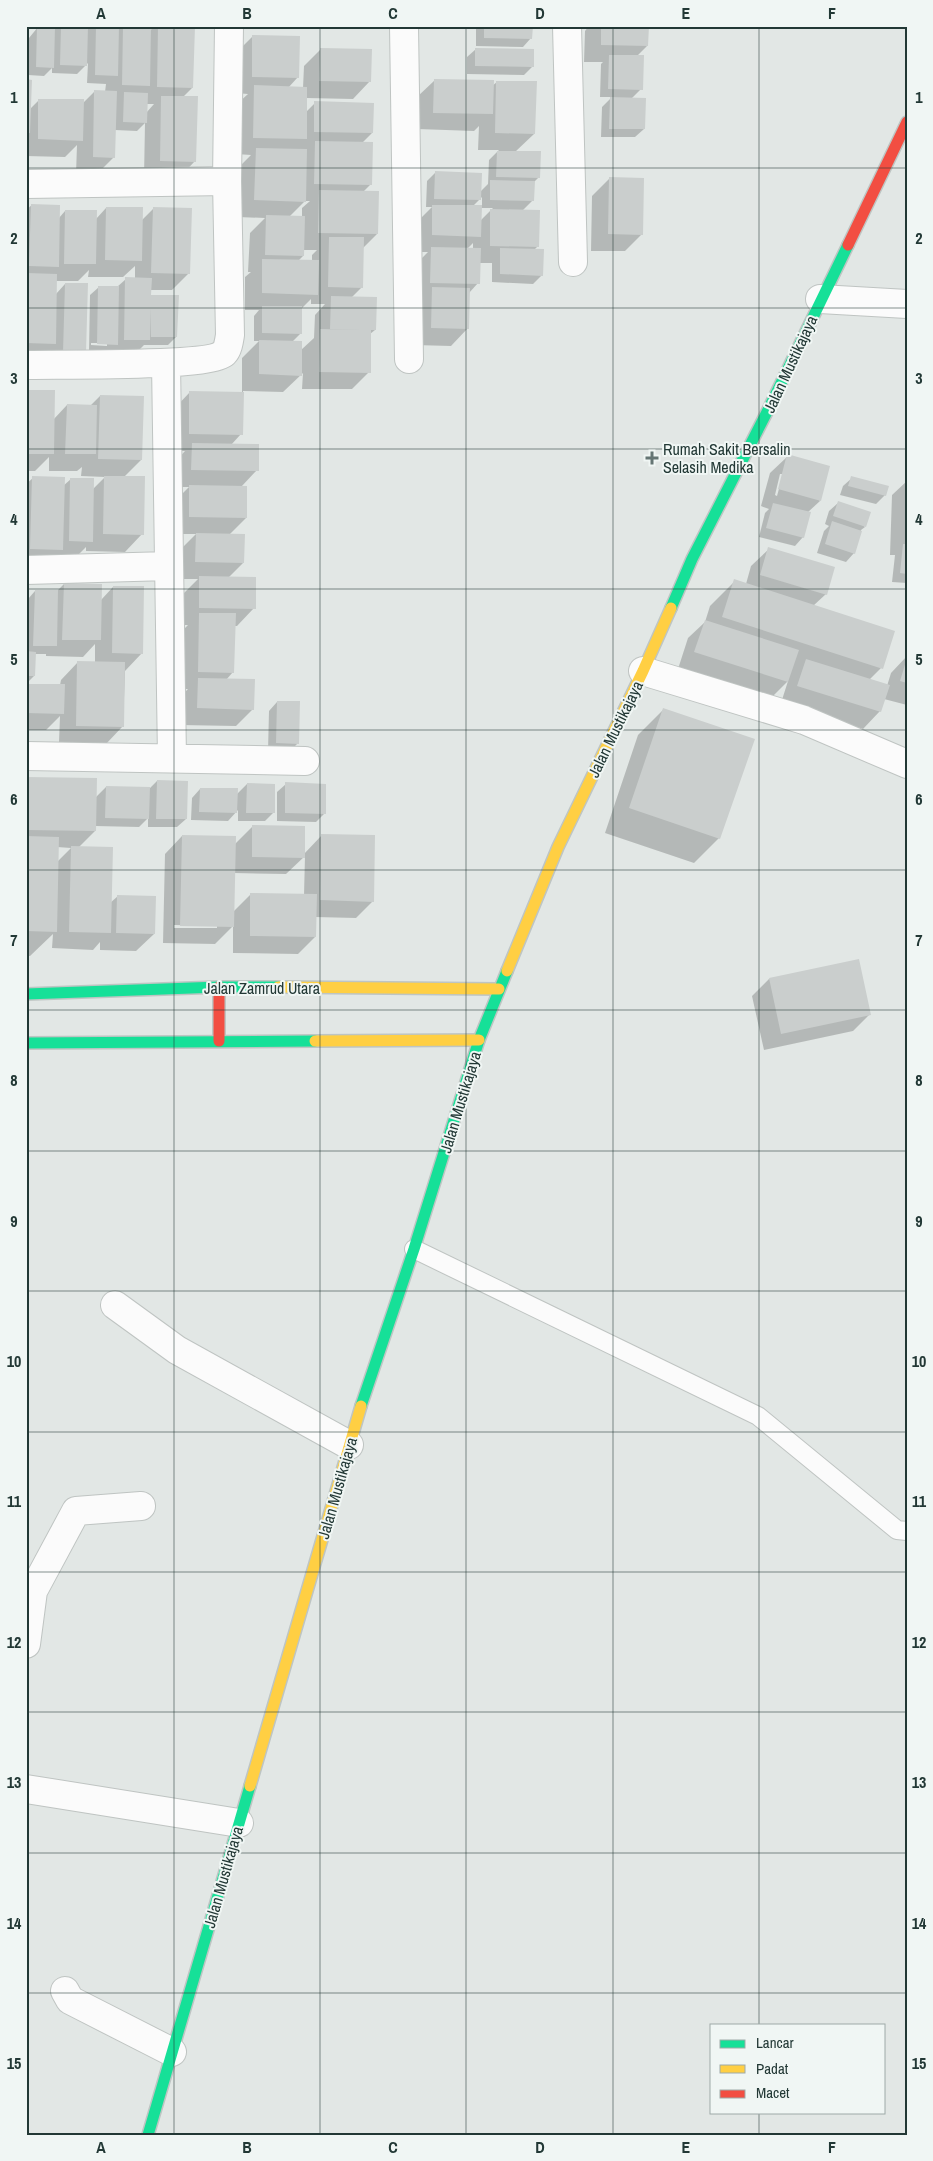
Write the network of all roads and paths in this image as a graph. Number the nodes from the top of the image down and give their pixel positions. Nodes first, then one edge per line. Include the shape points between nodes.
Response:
1 (229, 26) edge
2 (404, 26) edge
3 (567, 26) edge
4 (907, 122) edge
5 (227, 181) junction
6 (26, 184) edge
7 (573, 262) dead end
8 (820, 299) junction
9 (907, 304) edge
10 (408, 359) dead end
11 (166, 363) junction
12 (26, 365) edge
13 (168, 566) junction
14 (26, 570) edge
15 (643, 671) junction
16 (26, 756) edge
17 (172, 758) junction
18 (305, 761) dead end
19 (907, 764) edge
20 (219, 987) junction
21 (499, 989) junction
22 (26, 994) edge
23 (479, 1040) junction
24 (219, 1041) junction
25 (26, 1043) edge
26 (414, 1249) junction
27 (115, 1305) dead end
28 (349, 1445) junction
29 (141, 1506) dead end
30 (907, 1531) edge
31 (26, 1644) edge
32 (26, 1789) edge
33 (239, 1823) junction
34 (65, 1990) dead end
35 (172, 2052) junction
36 (148, 2135) edge

1 - 5 street
2 - 10 street
3 - 7 street
4 - 8 main road, Jalan Mustikajaya
5 - 6 street
5 - 11 street via 228,346 216,357
8 - 9 street
8 - 15 main road, Jalan Mustikajaya via 692,559
11 - 12 street
11 - 13 street
13 - 14 street
13 - 17 street
15 - 19 street via 804,720
15 - 21 main road, Jalan Mustikajaya via 558,847
16 - 17 street
17 - 18 street
20 - 21 main road, Jalan Zamrud Utara
20 - 22 main road, Jalan Zamrud Utara
20 - 24 main road
21 - 23 main road, Jalan Mustikajaya
23 - 24 main road
23 - 26 main road, Jalan Mustikajaya
24 - 25 main road
26 - 28 main road, Jalan Mustikajaya
26 - 30 lane via 758,1416 897,1530
27 - 28 street via 178,1350
28 - 33 main road, Jalan Mustikajaya
29 - 31 street via 76,1512 33,1591
32 - 33 street
33 - 35 main road, Jalan Mustikajaya
34 - 35 street via 70,2000
35 - 36 main road, Jalan Mustikajaya

